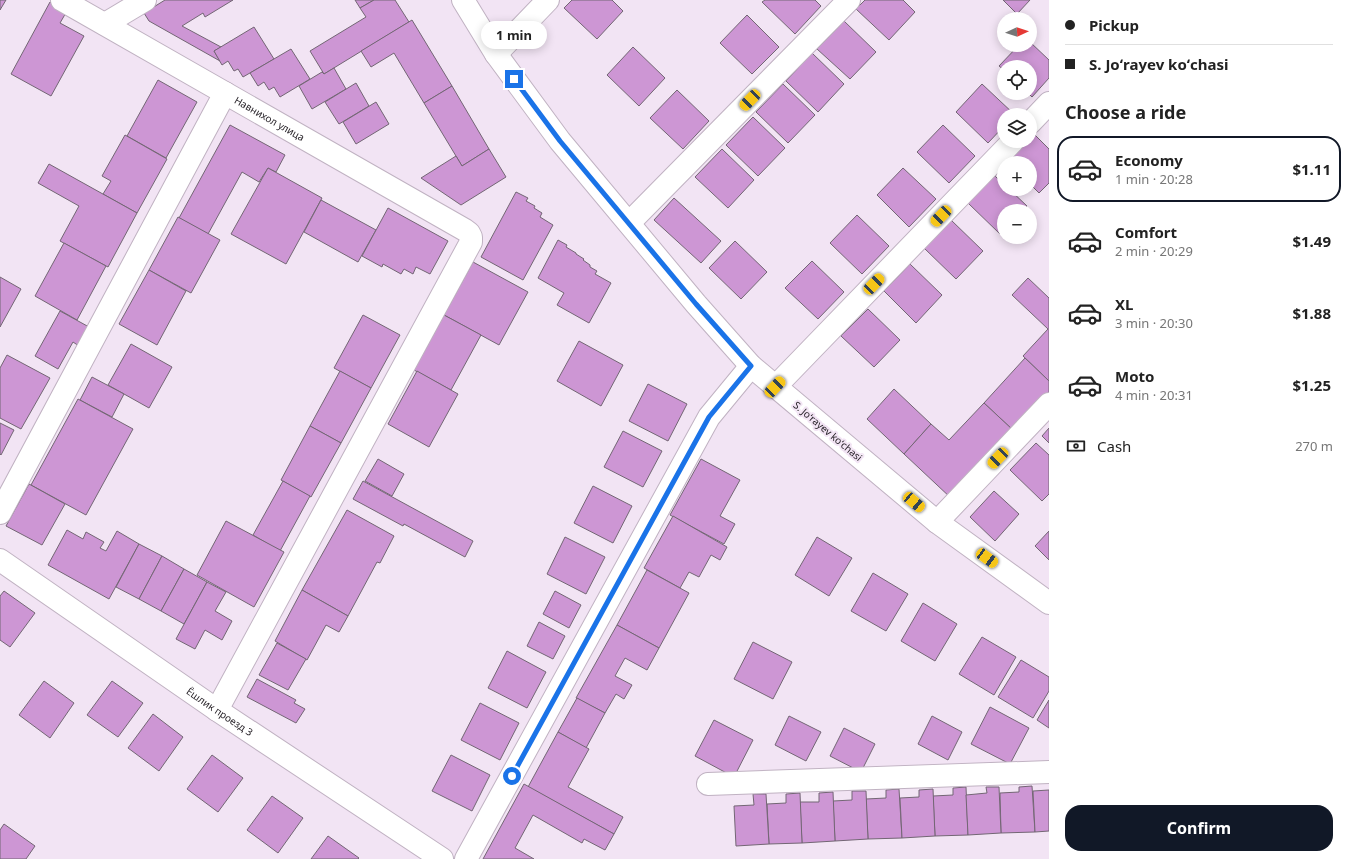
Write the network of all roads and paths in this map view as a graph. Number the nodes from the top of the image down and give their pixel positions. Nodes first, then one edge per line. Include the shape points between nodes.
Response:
1 (62, 0) edge
2 (145, 0) edge
3 (463, 0) edge
4 (548, 0) edge
5 (848, 0) edge
6 (105, 24) junction
7 (496, 54) junction
8 (225, 93) junction
9 (1049, 103) edge
10 (1037, 116) edge
11 (1006, 148) edge
12 (629, 223) junction
13 (751, 366) junction
14 (775, 387) junction
15 (1049, 404) edge
16 (0, 513) edge
17 (937, 522) junction
18 (0, 560) edge
19 (1049, 603) edge
20 (217, 710) junction
21 (1049, 772) edge
22 (708, 784) dead end
23 (442, 859) edge
24 (466, 859) edge

1 - 6 street, Навнихол улица
2 - 6 street
3 - 7 street, S. Joʻrayev koʻchasi
4 - 7 street
5 - 12 street
6 - 8 street, Навнихол улица
7 - 12 street, S. Joʻrayev koʻchasi via 560,141
8 - 16 street
8 - 20 street, Навнихол улица via 465,230 471,237 471,242
9 - 10 street
11 - 14 street
12 - 13 street, S. Joʻrayev koʻchasi
13 - 14 street, S. Joʻrayev koʻchasi
13 - 24 street via 709,417
14 - 17 street, S. Joʻrayev koʻchasi
15 - 17 street
17 - 19 street, S. Joʻrayev koʻchasi
18 - 20 street, Ёшлик проезд 3
20 - 23 street, Ёшлик проезд 3
21 - 22 street

